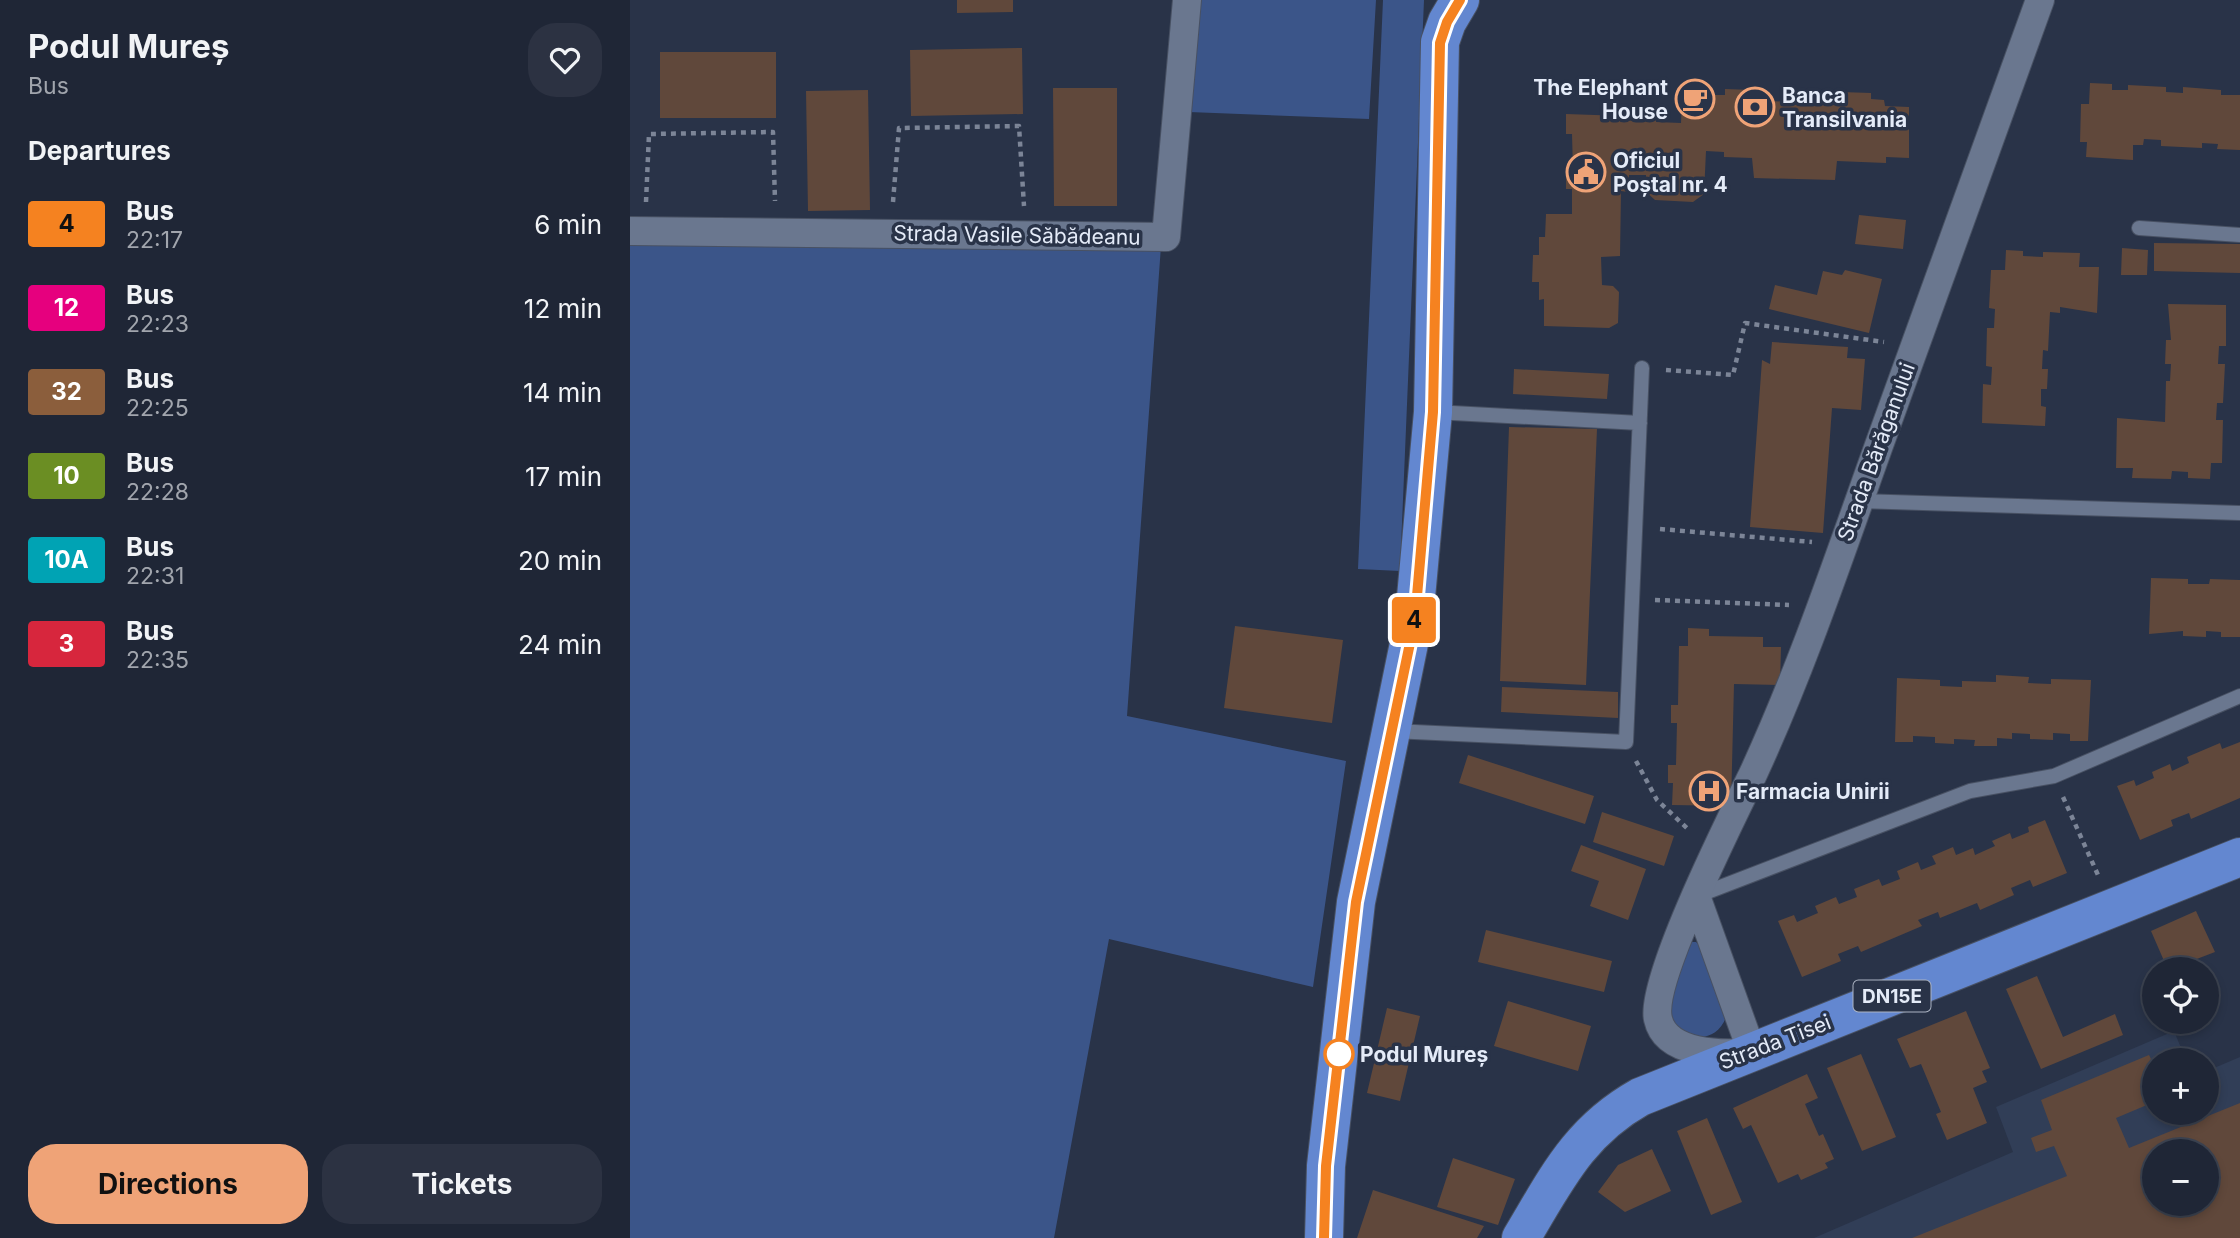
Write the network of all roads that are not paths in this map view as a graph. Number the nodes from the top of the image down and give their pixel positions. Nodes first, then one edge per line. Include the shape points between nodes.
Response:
1 (1187, 0) edge
2 (1460, 0) edge
3 (2040, 0) edge
4 (638, 221) edge
5 (2139, 228) dead end
6 (2240, 235) edge
7 (1642, 368) road end
8 (1433, 412) junction
9 (1640, 422) junction
10 (1859, 501) junction
11 (2240, 513) edge
12 (2240, 696) edge
13 (1393, 731) junction
14 (2240, 857) edge
15 (1696, 896) junction
16 (1752, 1052) junction
17 (1324, 1238) edge
18 (1521, 1238) edge

1 - 4 street, Strada Vasile Săbădeanu via 1166,237
2 - 8 main road via 1440,43
3 - 10 street, Strada Bărăganului
5 - 6 lane
7 - 9 lane
8 - 9 lane
8 - 13 main road via 1415,619
9 - 13 lane via 1626,742
10 - 11 lane
10 - 15 street, Strada Bărăganului via 1777,722
12 - 15 lane via 2054,776 1970,791
13 - 17 main road via 1356,902 1326,1166
14 - 16 main road, Strada Tisei / DN15E
15 - 16 street
15 - 16 street, Strada Bărăganului via 1660,985 1658,1021 1682,1046
16 - 18 main road, Strada Tisei / DN15E via 1640,1097 1596,1126 1565,1165

